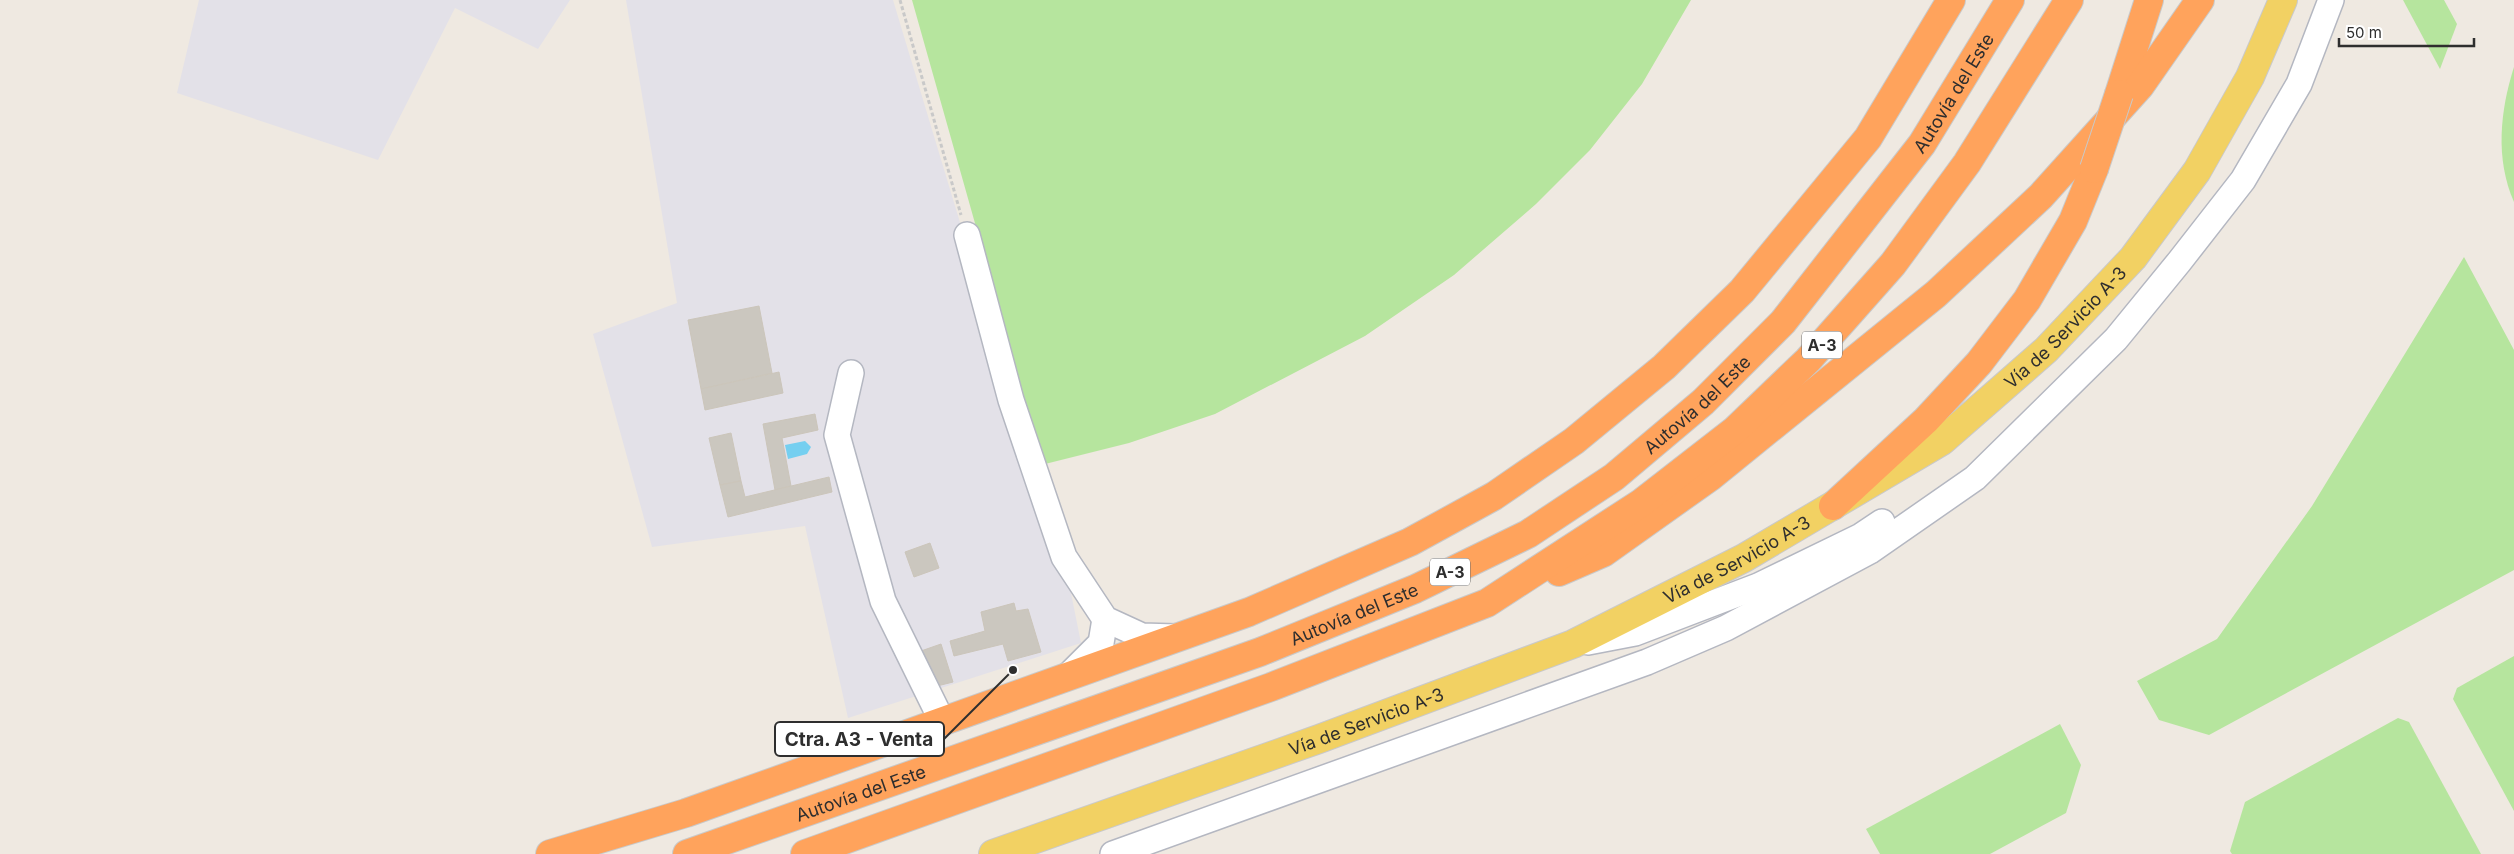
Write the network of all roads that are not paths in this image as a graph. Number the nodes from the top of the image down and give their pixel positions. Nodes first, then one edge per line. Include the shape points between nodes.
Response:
1 (1951, 0) edge
2 (2010, 0) edge
3 (2069, 0) edge
4 (2149, 0) edge
5 (2200, 0) edge
6 (2283, 0) edge
7 (2331, 0) edge
8 (967, 235) road end
9 (851, 373) dead end
10 (827, 410) dead end
11 (2028, 426) junction
12 (837, 435) junction
13 (1833, 506) junction
14 (1487, 603) junction
15 (1105, 619) junction
16 (1179, 637) junction
17 (1573, 644) junction
18 (1068, 676) junction
19 (942, 721) junction
20 (550, 854) edge
21 (687, 854) edge
22 (805, 854) edge
23 (993, 854) edge
24 (1113, 854) edge

1 - 16 highway via 1868,138 1742,291 1664,367 1574,441 1485,501 1410,542 1250,612
2 - 21 highway, Autovía del Este / A-3 via 1922,144 1783,322 1703,402 1614,477 1528,534 1415,589 1260,652
3 - 14 highway, Autovía del Este / A-3 via 1967,163 1892,264 1808,360 1736,430 1641,503
4 - 13 highway, bridge via 2094,169 2073,221 2027,300 1979,363 1926,420
5 - 14 highway via 2140,86 2048,189 1936,294 1710,477 1602,553
6 - 13 main road, Vía de Servicio A-3 via 2250,77 2197,171 2134,258 2046,350 1942,441
7 - 11 lane via 2299,84 2243,180 2116,339
8 - 15 lane via 1011,400 1064,557
9 - 12 lane
10 - 12 lane
11 - 17 lane via 1852,540 1758,586 1635,633
11 - 24 lane via 1975,478 1870,551 1726,628 1647,662
12 - 19 lane via 883,601
13 - 17 main road, Vía de Servicio A-3 via 1744,558
14 - 22 highway, Autovía del Este / A-3 via 1271,687
15 - 16 lane via 1142,636
15 - 18 lane via 1101,643
16 - 18 highway
17 - 23 main road, Vía de Servicio A-3 via 1318,739
18 - 19 highway
19 - 20 highway via 686,813

